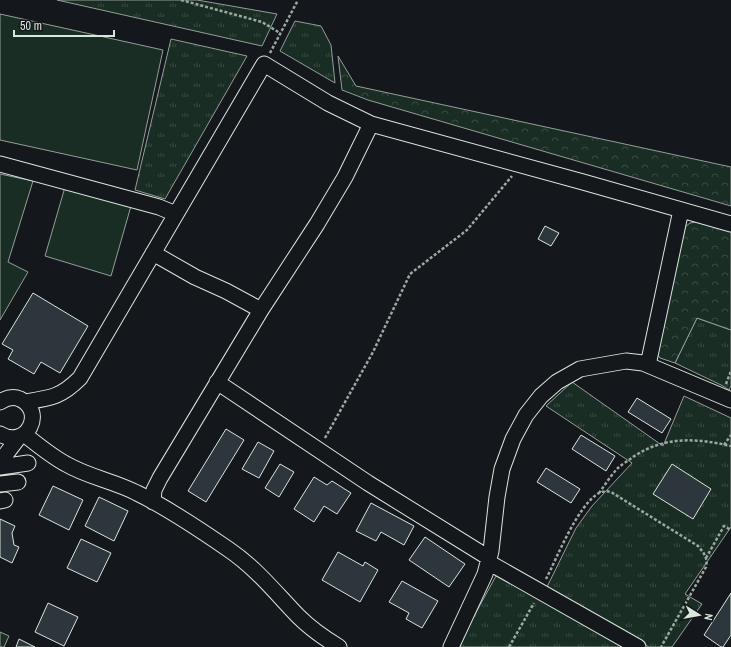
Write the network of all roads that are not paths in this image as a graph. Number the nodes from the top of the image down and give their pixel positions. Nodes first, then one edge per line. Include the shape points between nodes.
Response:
1 (371, 124) junction
2 (0, 164) edge
3 (681, 210) junction
4 (176, 214) junction
5 (731, 224) edge
6 (153, 253) junction
7 (260, 310) junction
8 (648, 365) junction
9 (217, 382) junction
10 (61, 394) junction
11 (731, 400) edge
12 (0, 402) edge
13 (25, 402) junction
14 (14, 435) edge
15 (0, 462) edge
16 (0, 467) edge
17 (0, 476) edge
18 (9, 491) edge
19 (153, 502) junction
20 (489, 560) junction
21 (339, 647) edge
22 (450, 647) edge
23 (638, 647) edge

1 - 3 street
1 - 4 street via 328,103 264,64
1 - 7 street via 345,177 317,224
2 - 4 street via 160,206
3 - 5 street
3 - 8 street
4 - 6 street
6 - 7 street
6 - 10 street via 80,378
7 - 9 street
8 - 11 street
8 - 20 street via 626,361 580,369 557,382 541,396 526,415 513,439 502,469
9 - 19 street via 160,478 154,490
9 - 20 street
10 - 13 street
10 - 14 street
12 - 13 street via 12,397
13 - 14 street via 32,412
14 - 15 street
14 - 19 street via 67,465 136,492
16 - 18 street
17 - 18 street
19 - 21 street via 252,567 298,616
20 - 22 street via 485,574
20 - 23 street

